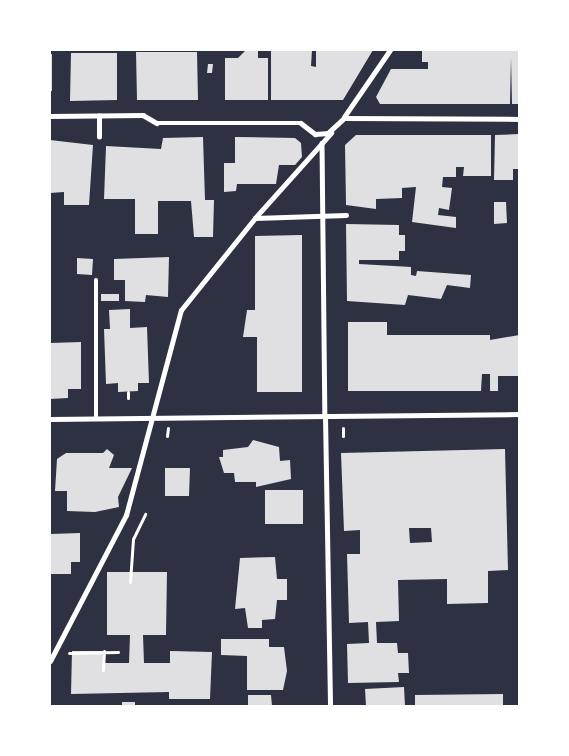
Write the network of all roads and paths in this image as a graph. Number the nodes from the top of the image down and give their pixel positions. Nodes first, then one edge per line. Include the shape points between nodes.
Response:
1 (390, 50) edge
2 (50, 116) edge
3 (99, 116) junction
4 (344, 118) junction
5 (519, 119) edge
6 (99, 137) dead end
7 (322, 143) junction
8 (322, 215) junction
9 (346, 215) dead end
10 (255, 218) junction
11 (96, 280) dead end
12 (128, 392) dead end
13 (128, 398) dead end
14 (519, 414) edge
15 (325, 416) junction
16 (50, 418) edge
17 (156, 418) junction
18 (96, 419) junction
19 (145, 514) dead end
20 (130, 582) dead end
21 (104, 651) junction
22 (118, 652) dead end
23 (54, 654) junction
24 (50, 660) edge
25 (103, 670) dead end
26 (330, 706) edge

1 - 4 street
2 - 3 street
3 - 4 street via 143,115 157,124 301,123 315,134 328,133
3 - 6 street
4 - 5 street
4 - 7 street
7 - 8 street
7 - 10 street
8 - 9 street
8 - 10 street
8 - 15 street
10 - 17 street via 181,310
11 - 18 lane
12 - 13 path
14 - 15 street
15 - 17 street
15 - 26 street
16 - 18 street
17 - 18 street
17 - 23 street via 126,515
19 - 20 path via 133,539
21 - 22 path
21 - 23 path
21 - 25 path
23 - 24 street

